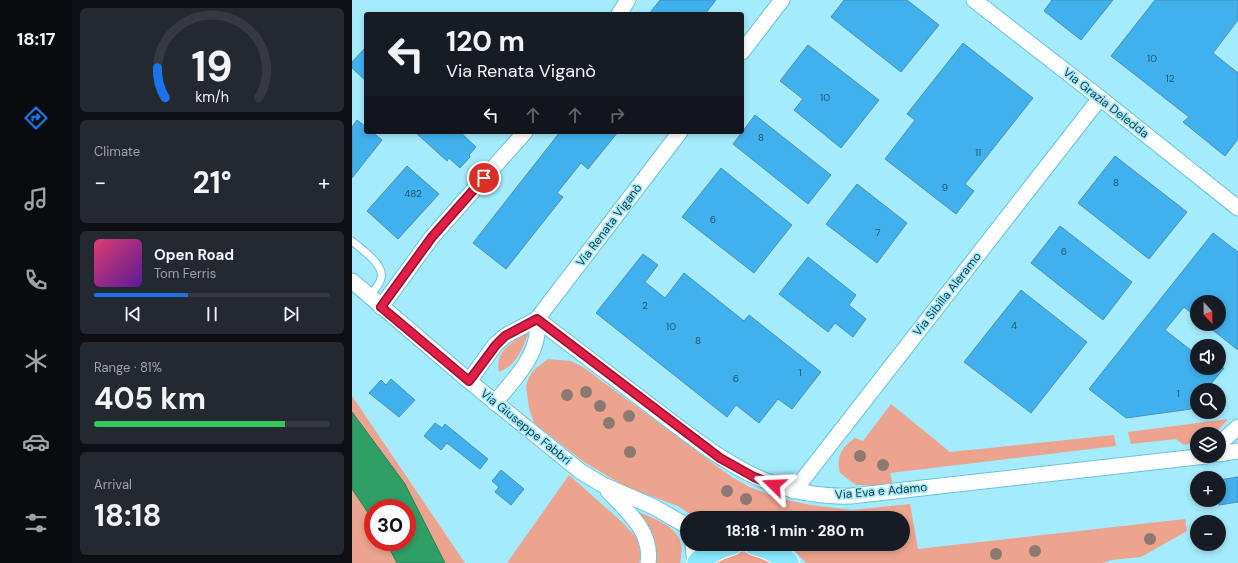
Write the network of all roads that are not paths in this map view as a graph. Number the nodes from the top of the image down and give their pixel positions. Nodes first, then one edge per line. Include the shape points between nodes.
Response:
1 (628, 0) edge
2 (782, 0) edge
3 (974, 0) edge
4 (620, 12) edge
5 (744, 49) edge
6 (1100, 98) junction
7 (523, 134) edge
8 (678, 134) edge
9 (1238, 208) edge
10 (352, 241) edge
11 (352, 282) edge
12 (369, 296) junction
13 (381, 307) junction
14 (537, 319) junction
15 (469, 381) junction
16 (495, 403) junction
17 (1238, 427) edge
18 (1226, 438) edge
19 (1238, 451) edge
20 (1226, 453) edge
21 (1190, 458) edge
22 (603, 485) junction
23 (794, 491) junction
24 (680, 522) edge
25 (694, 551) edge
26 (714, 551) edge
27 (774, 551) edge
28 (648, 563) edge
29 (697, 563) edge
30 (788, 563) edge

1 - 4 street
2 - 5 street
3 - 6 street, Via Grazia Deledda
6 - 9 street, Via Grazia Deledda
6 - 23 street, Via Sibilla Aleramo
7 - 13 street via 432,237
8 - 14 street, Via Renata Viganò
10 - 12 lane via 378,264 382,275
11 - 12 street, Via Giuseppe Fabbri
12 - 13 street, Via Giuseppe Fabbri
13 - 15 street, Via Giuseppe Fabbri
14 - 15 street, Via Renata Viganò via 505,336
14 - 16 street via 537,334 528,361
14 - 23 street, Via Eva e Adamo via 720,458 754,477
15 - 16 street, Via Giuseppe Fabbri
16 - 22 street, Via Giuseppe Fabbri via 564,459
17 - 18 street
19 - 20 street
21 - 23 street, Via Eva e Adamo via 851,496 823,496
22 - 24 street, Via Giuseppe Fabbri via 654,507
22 - 28 street via 644,532 648,545
25 - 29 street
26 - 29 main road
27 - 30 main road

